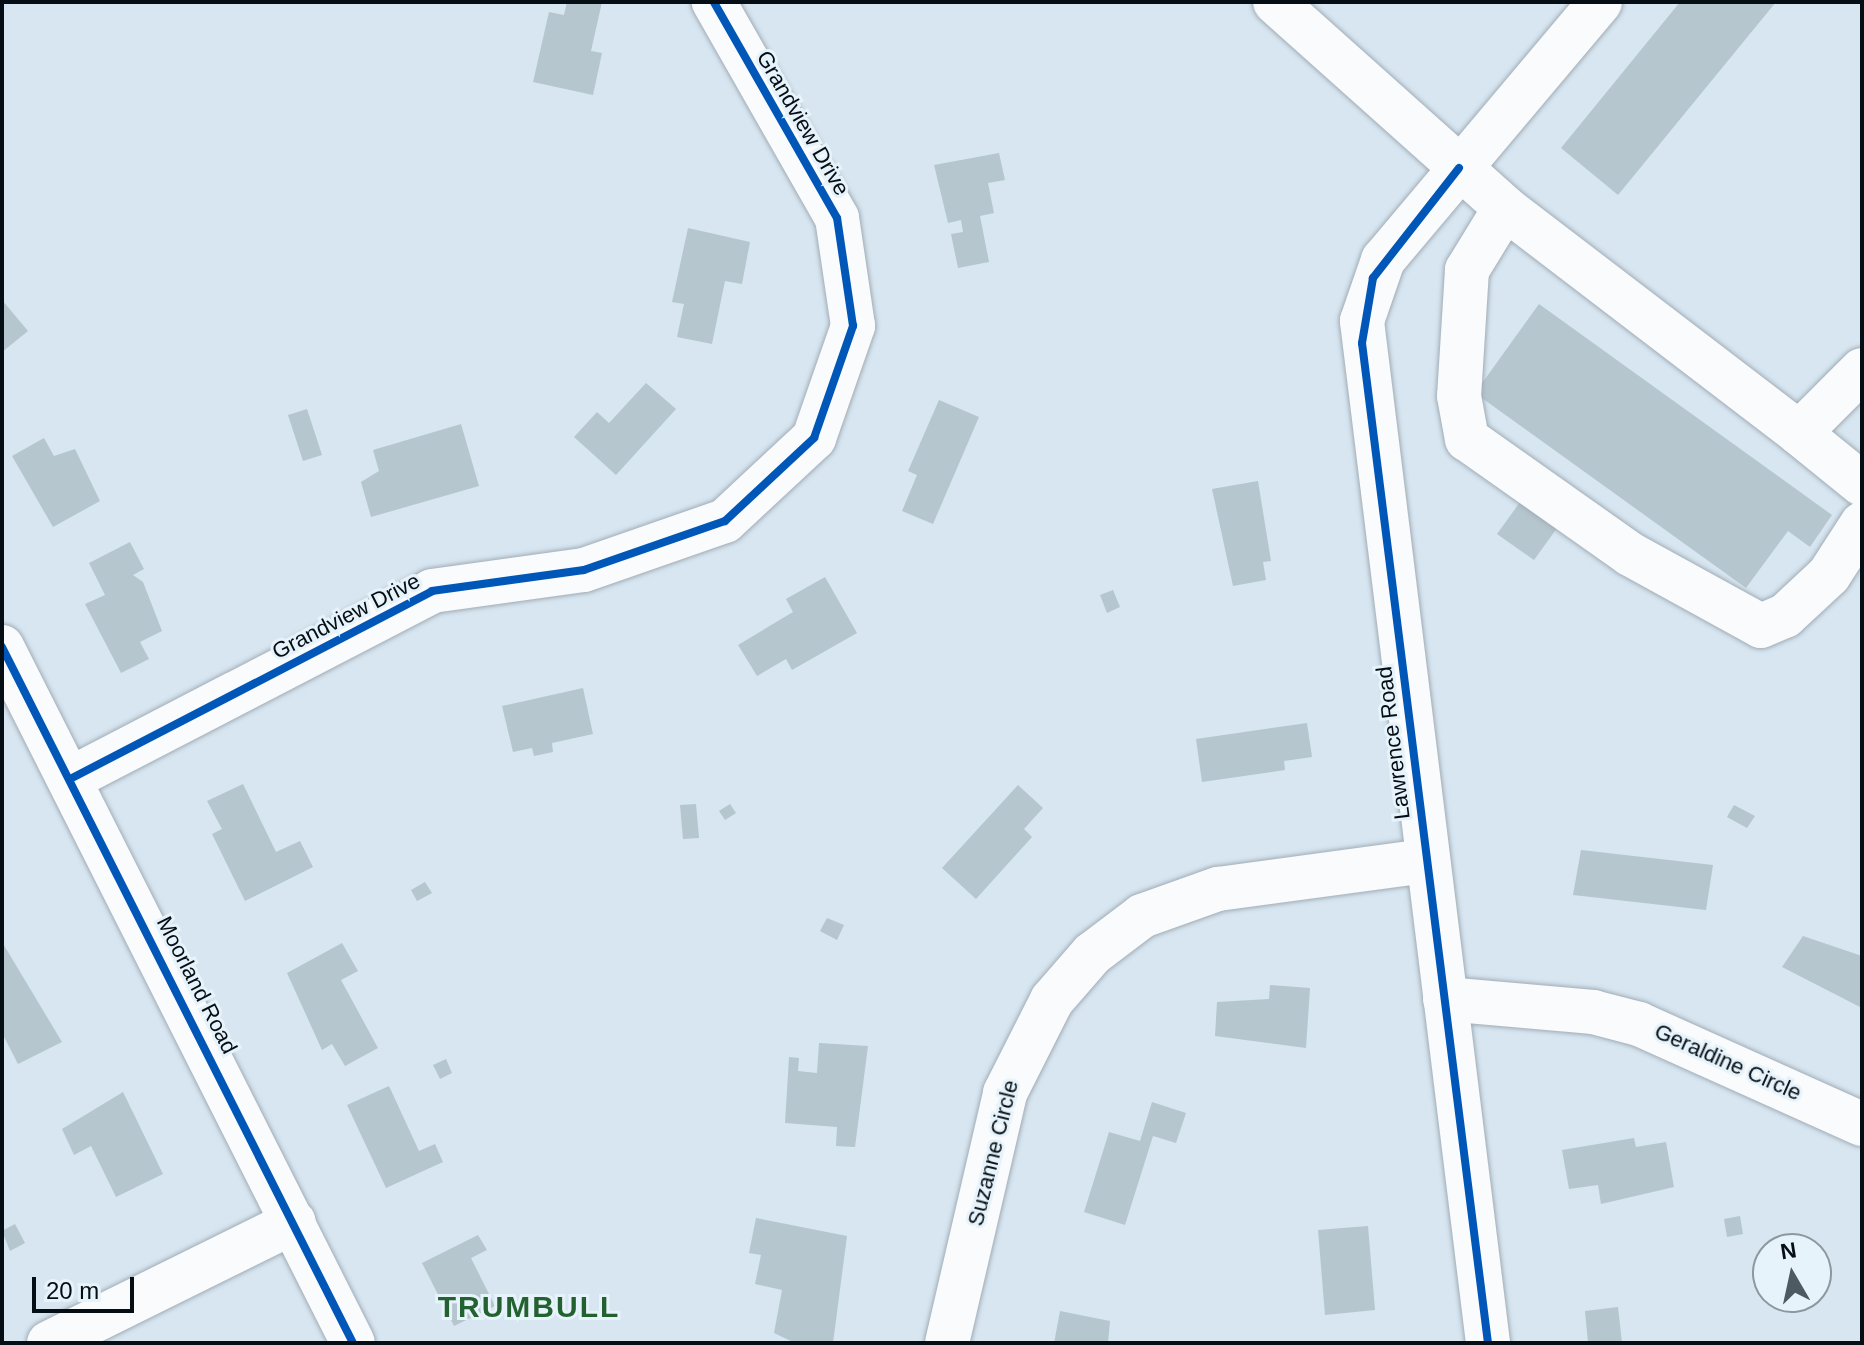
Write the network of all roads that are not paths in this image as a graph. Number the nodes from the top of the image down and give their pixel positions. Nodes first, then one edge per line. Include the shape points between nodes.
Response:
1 (714, 2) edge
2 (1275, 2) edge
3 (1600, 2) edge
4 (1459, 168) junction
5 (1505, 208) junction
6 (1862, 370) edge
7 (1799, 433) junction
8 (1862, 484) edge
9 (1862, 524) edge
10 (2, 647) edge
11 (72, 778) junction
12 (1426, 861) junction
13 (1445, 999) junction
14 (1862, 1124) edge
15 (294, 1222) junction
16 (49, 1343) edge
17 (353, 1343) edge
18 (947, 1343) edge
19 (1488, 1343) edge

1 - 11 street, Grandview Drive via 837,218 853,326 814,438 725,521 584,570 432,591
2 - 4 street
3 - 4 street, Lawrence Road
4 - 5 street
4 - 12 street, Lawrence Road via 1383,260 1362,321
5 - 7 street
5 - 9 street via 1467,270 1459,396 1467,439 1630,554 1761,626 1785,616 1829,575
6 - 7 street
7 - 8 street
10 - 11 street, Moorland Road
11 - 15 street, Moorland Road
12 - 13 street, Lawrence Road
12 - 18 street, Suzanne Circle via 1218,889 1142,916 1082,964 1031,1034 1005,1093
13 - 14 street, Geraldine Circle via 1593,1012 1639,1024
13 - 19 street, Lawrence Road
15 - 16 street
15 - 17 street, Moorland Road

